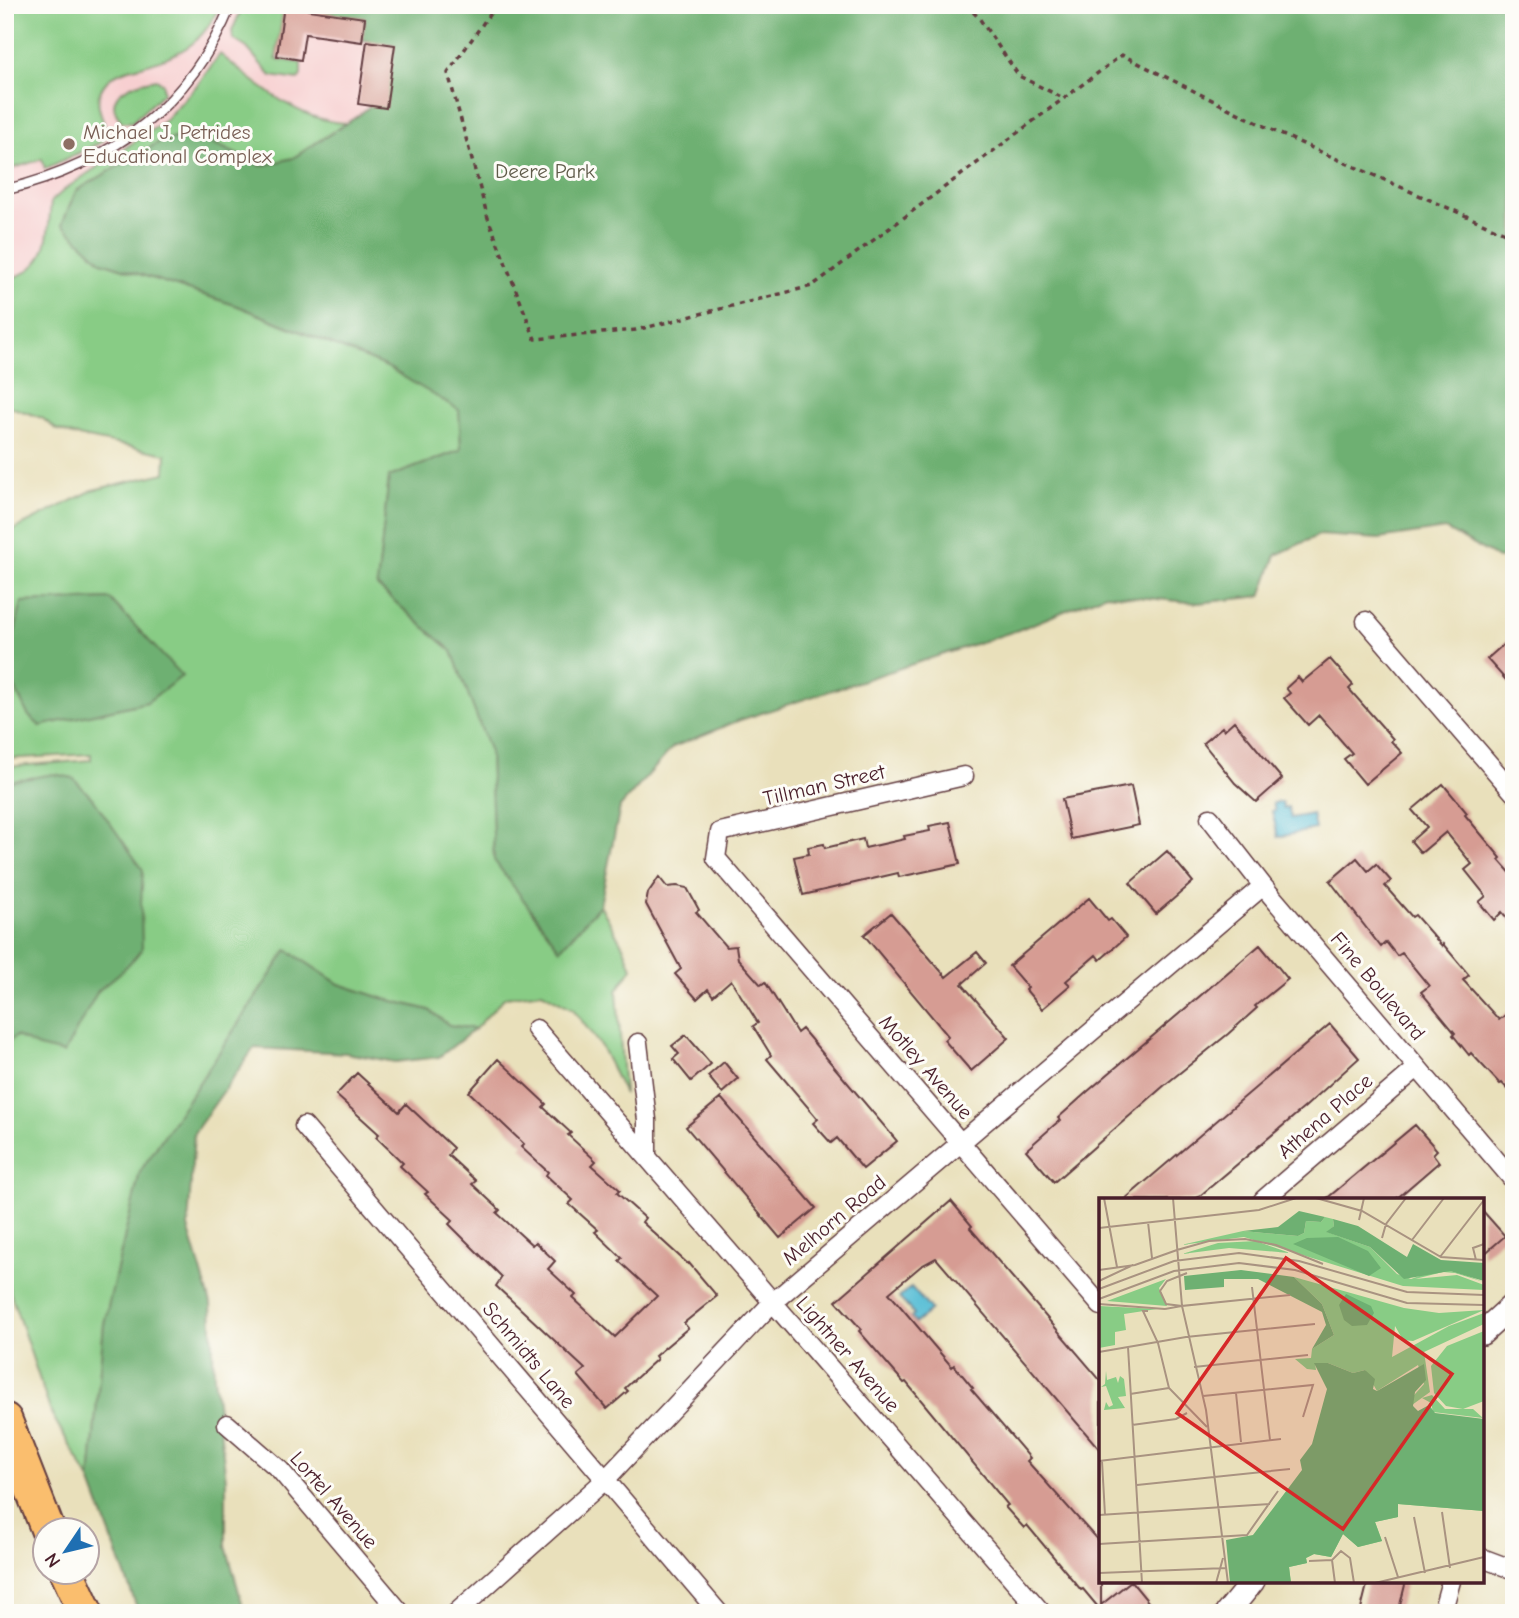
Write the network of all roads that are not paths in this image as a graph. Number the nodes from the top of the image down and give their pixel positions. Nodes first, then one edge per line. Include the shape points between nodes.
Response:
1 (230, 5) edge
2 (5, 190) edge
3 (1366, 621) dead end
4 (964, 776) dead end
5 (1514, 793) edge
6 (1210, 818) dead end
7 (716, 858) joint
8 (1263, 886) junction
9 (536, 1029) dead end
10 (638, 1043) dead end
11 (1417, 1068) junction
12 (304, 1126) dead end
13 (960, 1143) junction
14 (647, 1157) junction
15 (1514, 1181) edge
16 (1265, 1198) edge
17 (773, 1302) junction
18 (1099, 1304) edge
19 (1514, 1304) edge
20 (1484, 1331) edge
21 (5, 1420) edge
22 (228, 1424) dead end
23 (605, 1480) junction
24 (42, 1516) edge
25 (1484, 1559) edge
26 (1514, 1570) edge
27 (1251, 1583) edge
28 (1450, 1583) edge
29 (73, 1586) edge
30 (86, 1613) edge
31 (401, 1613) edge
32 (456, 1613) edge
33 (719, 1613) edge
34 (1042, 1613) edge
35 (1227, 1613) edge
36 (1442, 1613) edge

1 - 2 lane via 189,79 158,115 89,160 42,181
3 - 5 street
4 - 7 street, Tillman Street via 720,832
6 - 8 street, Fine Boulevard
7 - 13 street, Motley Avenue
8 - 11 street, Fine Boulevard
8 - 13 street, Melhorn Road
9 - 14 street, Lightner Avenue
10 - 14 street
11 - 15 street, Fine Boulevard
11 - 16 street, Athena Place
12 - 23 street, Schmidts Lane
13 - 17 street, Melhorn Road
13 - 18 street, Motley Avenue
14 - 17 street, Lightner Avenue
17 - 23 street, Melhorn Road
17 - 34 street, Lightner Avenue
19 - 20 street
21 - 24 highway
22 - 31 street, Lortel Avenue via 280,1470
23 - 32 street, Melhorn Road
23 - 33 street, Schmidts Lane
25 - 26 street
27 - 35 street
28 - 36 street
29 - 30 highway

